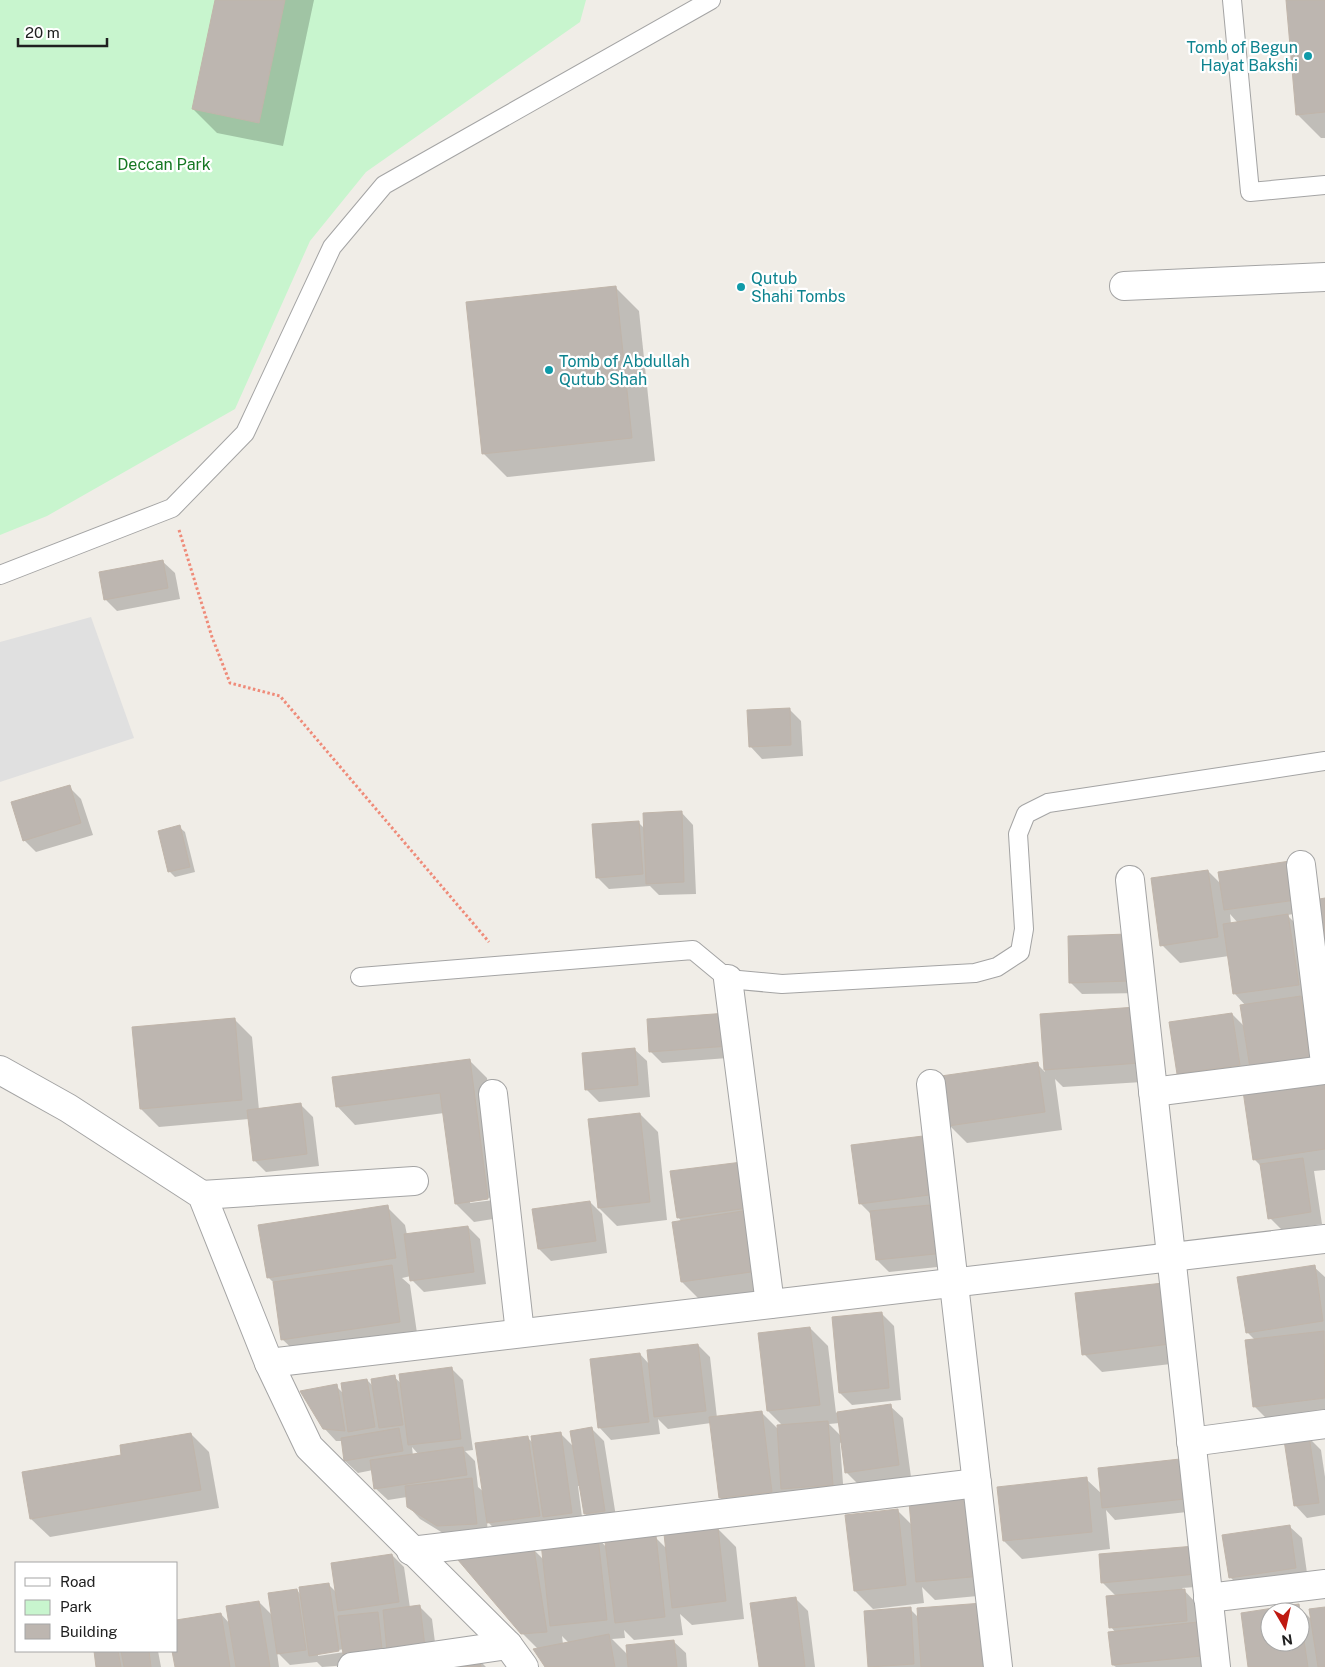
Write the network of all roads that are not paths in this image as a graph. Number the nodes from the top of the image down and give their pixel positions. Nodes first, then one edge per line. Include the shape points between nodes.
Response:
1 (711, 0) edge
2 (1232, 0) edge
3 (1325, 185) edge
4 (1325, 276) edge
5 (1124, 286) dead end
6 (0, 575) edge
7 (1325, 761) edge
8 (1301, 865) dead end
9 (1130, 880) dead end
10 (360, 977) dead end
11 (728, 979) junction
12 (1325, 1063) edge
13 (0, 1070) edge
14 (1325, 1070) edge
15 (931, 1084) dead end
16 (1153, 1092) junction
17 (493, 1094) dead end
18 (414, 1181) dead end
19 (202, 1195) junction
20 (1325, 1239) edge
21 (1171, 1257) junction
22 (954, 1283) junction
23 (770, 1304) junction
24 (520, 1333) junction
25 (269, 1362) junction
26 (1325, 1424) edge
27 (1191, 1442) junction
28 (977, 1483) junction
29 (411, 1551) junction
30 (1325, 1584) edge
31 (1208, 1598) junction
32 (508, 1645) junction
33 (384, 1665) edge
34 (352, 1667) edge
35 (524, 1667) edge
36 (998, 1667) edge
37 (1216, 1667) edge

1 - 6 lane via 384,185 332,247 245,433 172,508
2 - 3 lane via 1250,192
4 - 5 street
7 - 11 lane via 1048,803 1026,814 1018,834 1024,929 1020,952 997,967 975,973 782,984
8 - 12 street
9 - 16 street
10 - 11 lane via 693,950
11 - 23 street
13 - 19 street via 68,1108
14 - 16 street
15 - 22 street
16 - 21 street
17 - 24 street
18 - 19 street
19 - 25 street
20 - 21 street
21 - 22 street
21 - 27 street
22 - 23 street
22 - 28 street
23 - 24 street
24 - 25 street
25 - 29 street via 309,1447
26 - 27 street
27 - 31 street
28 - 29 street
28 - 36 street
29 - 32 street
30 - 31 street
31 - 37 street
32 - 33 street
32 - 35 street
33 - 34 street

